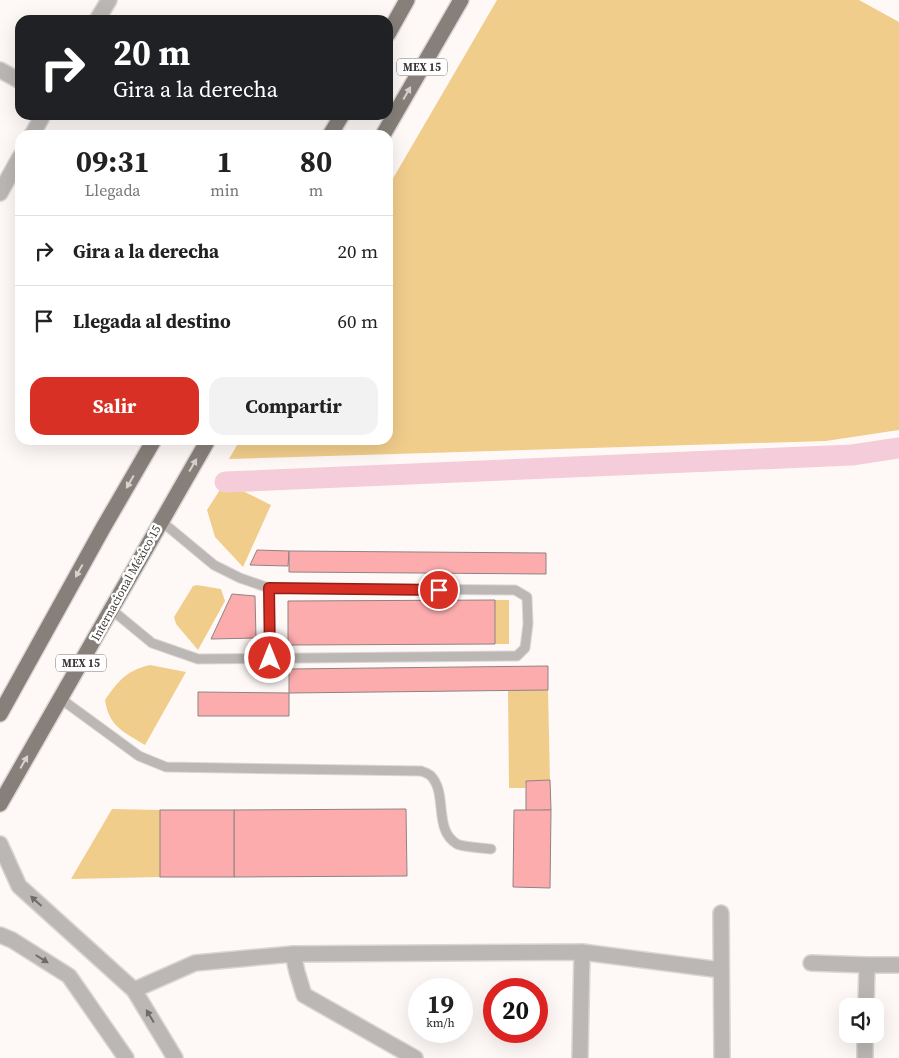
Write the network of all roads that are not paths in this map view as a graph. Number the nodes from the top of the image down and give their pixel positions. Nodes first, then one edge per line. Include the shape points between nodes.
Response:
1 (109, 0) edge
2 (407, 0) edge
3 (461, 0) edge
4 (101, 15) edge
5 (393, 25) edge
6 (0, 70) edge
7 (15, 78) edge
8 (393, 118) edge
9 (15, 166) edge
10 (0, 193) edge
11 (151, 445) edge
12 (205, 445) edge
13 (161, 521) junction
14 (269, 588) junction
15 (112, 610) junction
16 (270, 658) junction
17 (61, 699) junction
18 (0, 714) edge
19 (0, 804) edge
20 (0, 844) edge
21 (491, 850) dead end
22 (721, 913) dead end
23 (0, 935) edge
24 (582, 952) junction
25 (293, 954) junction
26 (811, 964) dead end
27 (899, 965) edge
28 (867, 966) junction
29 (721, 970) junction
30 (134, 990) junction
31 (866, 998) edge
32 (865, 1043) edge
33 (126, 1058) edge
34 (175, 1058) edge
35 (415, 1058) edge
36 (580, 1058) edge
37 (722, 1058) edge
38 (865, 1058) edge

1 - 4 street
2 - 5 main road
8 -> 3 main road, MEX 15
6 - 7 street
9 - 10 street
11 -> 18 main road
13 -> 12 main road, Internacional México 15 / MEX 15
13 - 14 lane via 214,565
13 - 15 main road, Internacional México 15 / MEX 15
14 - 16 lane
14 - 16 lane via 515,590 527,597 528,624 526,648 517,656
15 - 16 lane via 152,643 198,659
15 - 17 main road, Internacional México 15 / MEX 15
19 -> 17 main road, Internacional México 15 / MEX 15
17 - 21 lane via 139,756 166,766 421,771 431,776 436,784 443,822 449,835 457,844
30 -> 20 street via 19,886
22 - 29 street
23 -> 33 street via 69,976
24 - 25 street
24 - 29 street
24 - 36 street
25 - 30 street via 195,963
25 - 35 street via 304,994
26 - 28 street
27 - 28 street
28 - 31 street
29 - 37 street
34 -> 30 street
32 - 38 street

